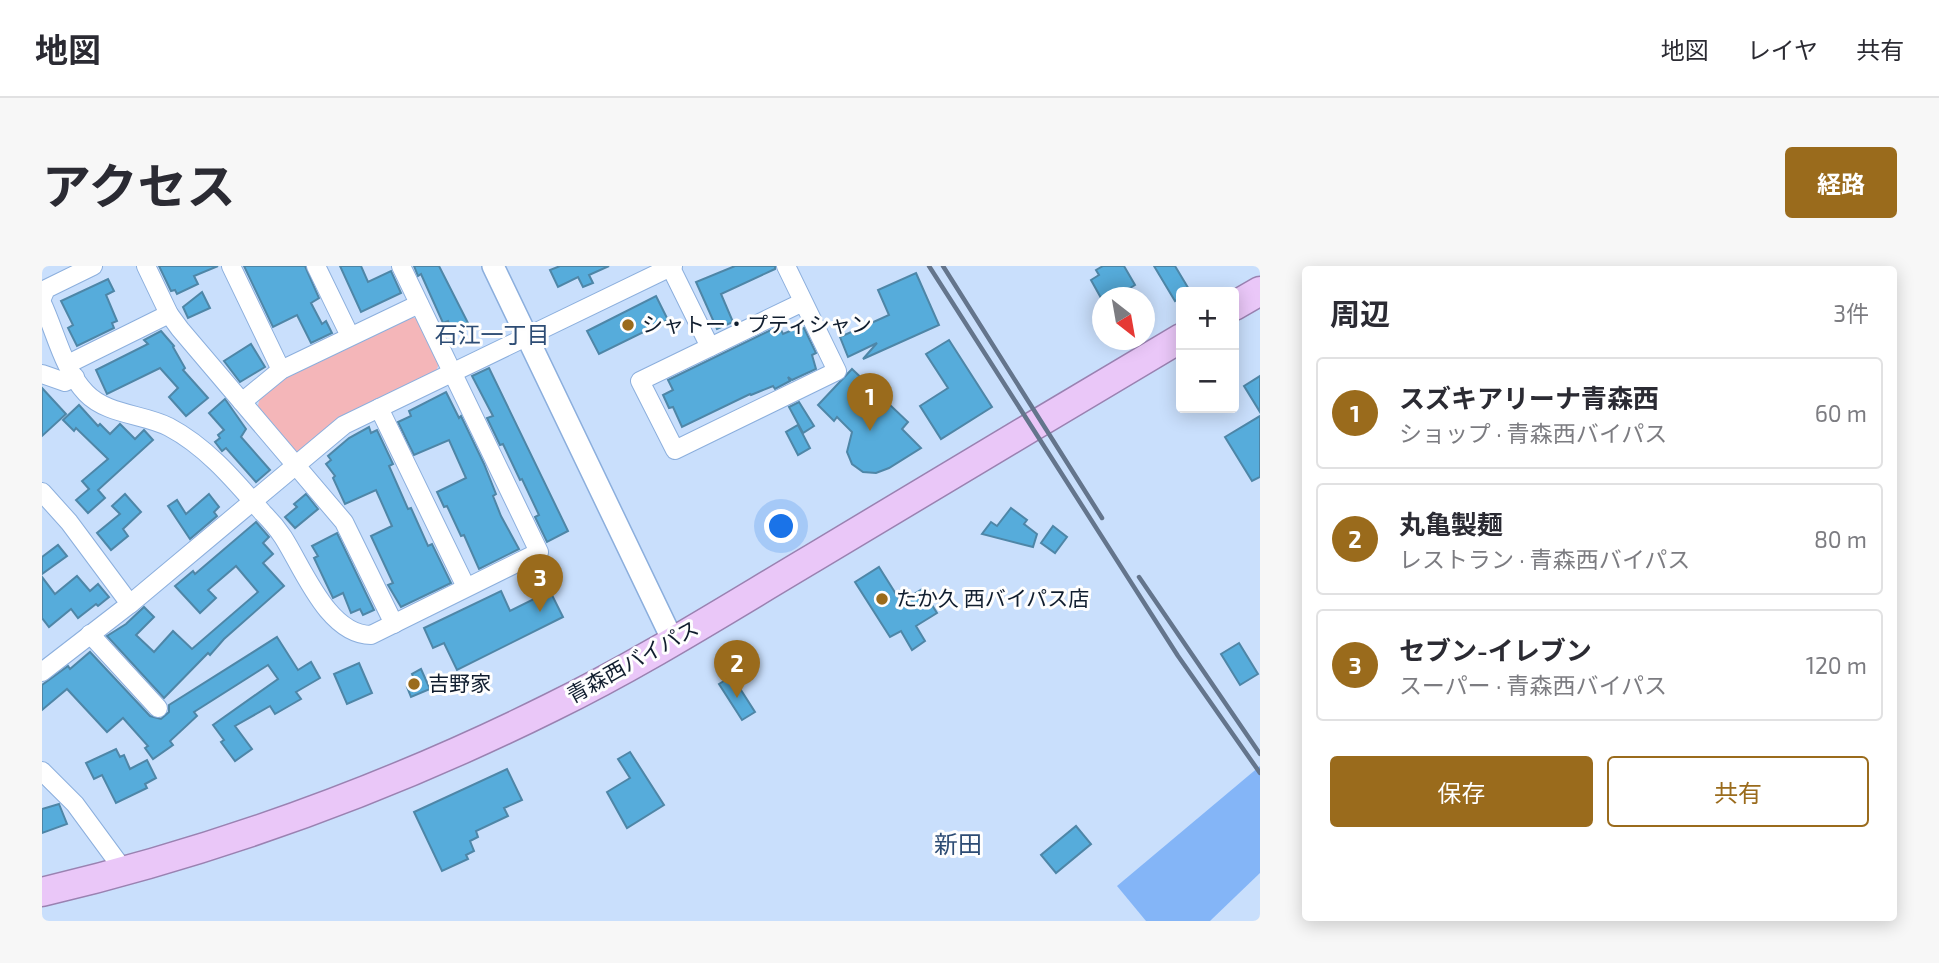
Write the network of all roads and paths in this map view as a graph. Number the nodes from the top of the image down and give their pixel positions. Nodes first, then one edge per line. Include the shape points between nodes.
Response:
1 (93, 266) edge
2 (146, 266) edge
3 (231, 266) edge
4 (316, 266) edge
5 (401, 266) edge
6 (493, 266) edge
7 (671, 266) edge
8 (786, 266) edge
9 (1260, 291) edge
10 (42, 298) edge
11 (803, 302) junction
12 (42, 303) edge
13 (1239, 303) edge
14 (419, 304) junction
15 (169, 314) junction
16 (350, 336) junction
17 (527, 337) junction
18 (1176, 341) edge
19 (710, 347) junction
20 (71, 370) junction
21 (281, 370) junction
22 (452, 372) junction
23 (42, 374) edge
24 (242, 402) junction
25 (379, 408) junction
26 (296, 465) junction
27 (42, 492) edge
28 (254, 502) junction
29 (466, 587) junction
30 (130, 604) junction
31 (394, 624) junction
32 (90, 634) junction
33 (673, 641) junction
34 (42, 671) edge
35 (158, 708) dead end
36 (42, 771) edge
37 (125, 872) junction
38 (42, 892) edge

1 - 10 street via 47,289
2 - 15 street
3 - 21 street
4 - 16 street
5 - 14 street
6 - 17 street
7 - 17 street
7 - 19 street
8 - 11 street
9 - 13 highway
11 - 19 street
11 - 19 street via 837,371 675,450 640,381
12 - 20 street
14 - 16 street
14 - 22 street
15 - 20 street
15 - 24 street
16 - 21 street
17 - 22 street
17 - 33 street
18 - 33 highway, 青森西バイパス
20 - 23 street via 65,382
20 - 28 street via 87,395 167,425 186,437 229,472
21 - 24 street
22 - 25 street
22 - 29 street via 539,552
24 - 26 street
25 - 26 street via 344,425
25 - 29 street
26 - 28 street
26 - 31 street via 344,522
27 - 30 street
28 - 30 street
28 - 31 street via 281,533 326,610 360,635
29 - 31 street
30 - 32 street
32 - 34 street
32 - 35 street
33 - 37 highway, 青森西バイパス via 554,707 412,772 292,820
36 - 37 street via 75,804
37 - 38 highway, 青森西バイパス

